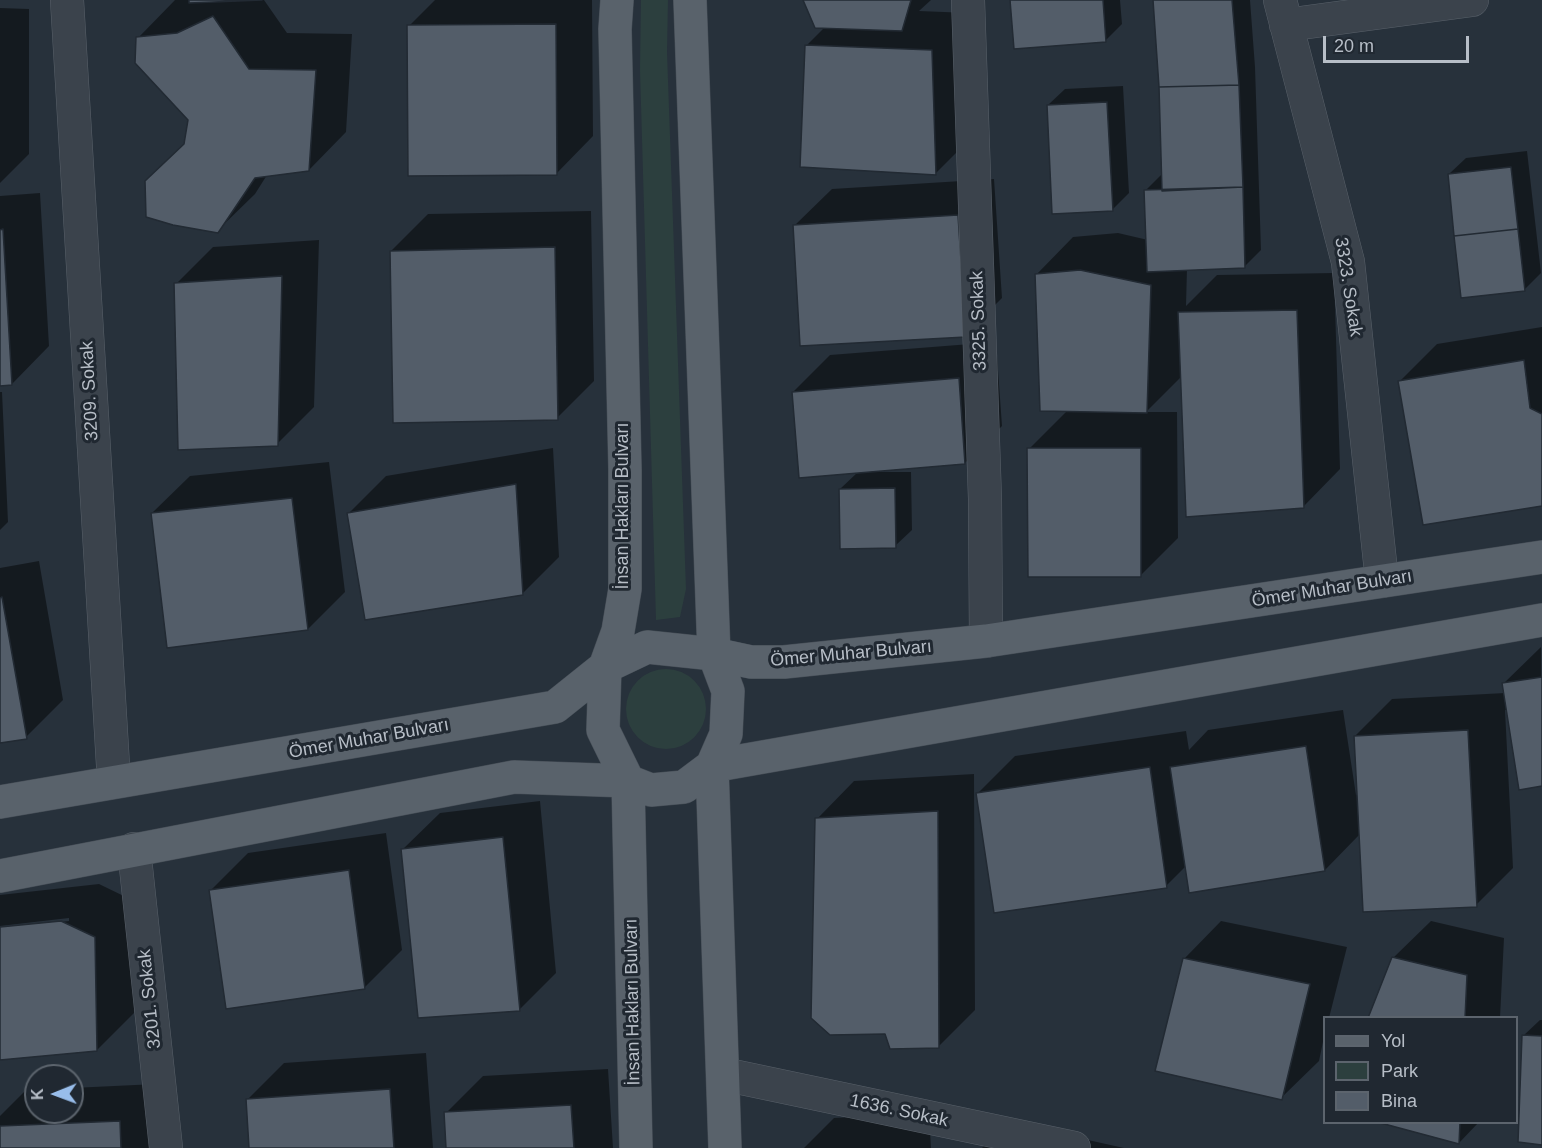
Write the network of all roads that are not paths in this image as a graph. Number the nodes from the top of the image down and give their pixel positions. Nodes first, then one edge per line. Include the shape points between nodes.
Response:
1 (67, 0) edge
2 (617, 0) edge
3 (690, 0) edge
4 (968, 0) edge
5 (1472, 0) edge
6 (1283, 13) edge
7 (1542, 557) edge
8 (1382, 581) junction
9 (1542, 620) edge
10 (986, 641) junction
11 (714, 654) junction
12 (605, 667) junction
13 (712, 766) junction
14 (628, 781) junction
15 (114, 782) junction
16 (0, 802) edge
17 (134, 849) junction
18 (0, 876) edge
19 (723, 1074) junction
20 (166, 1148) edge
21 (636, 1148) edge
22 (724, 1148) edge
23 (1074, 1148) edge

1 - 15 street, 3209. Sokak
2 - 12 main road, İnsan Hakları Bulvarı via 625,589 618,631
3 - 11 main road
4 - 10 street, 3325. Sokak
5 - 6 street
6 - 8 street, 3323. Sokak via 1348,261
7 - 8 main road, Ömer Muhar Bulvarı
8 - 10 main road, Ömer Muhar Bulvarı
9 - 13 main road
10 - 11 main road, Ömer Muhar Bulvarı via 784,662 751,662
11 - 12 main road, Ömer Muhar Bulvarı via 647,647
11 - 13 main road via 728,691 726,734
12 - 14 main road, İnsan Hakları Bulvarı via 603,730
12 - 15 main road, Ömer Muhar Bulvarı via 555,707
13 - 14 main road via 684,787 651,790
13 - 19 main road
14 - 17 main road via 514,777
14 - 21 main road, İnsan Hakları Bulvarı
15 - 16 main road, Ömer Muhar Bulvarı
17 - 18 main road
17 - 20 street, 3201. Sokak
19 - 22 main road
19 - 23 street, 1636. Sokak

